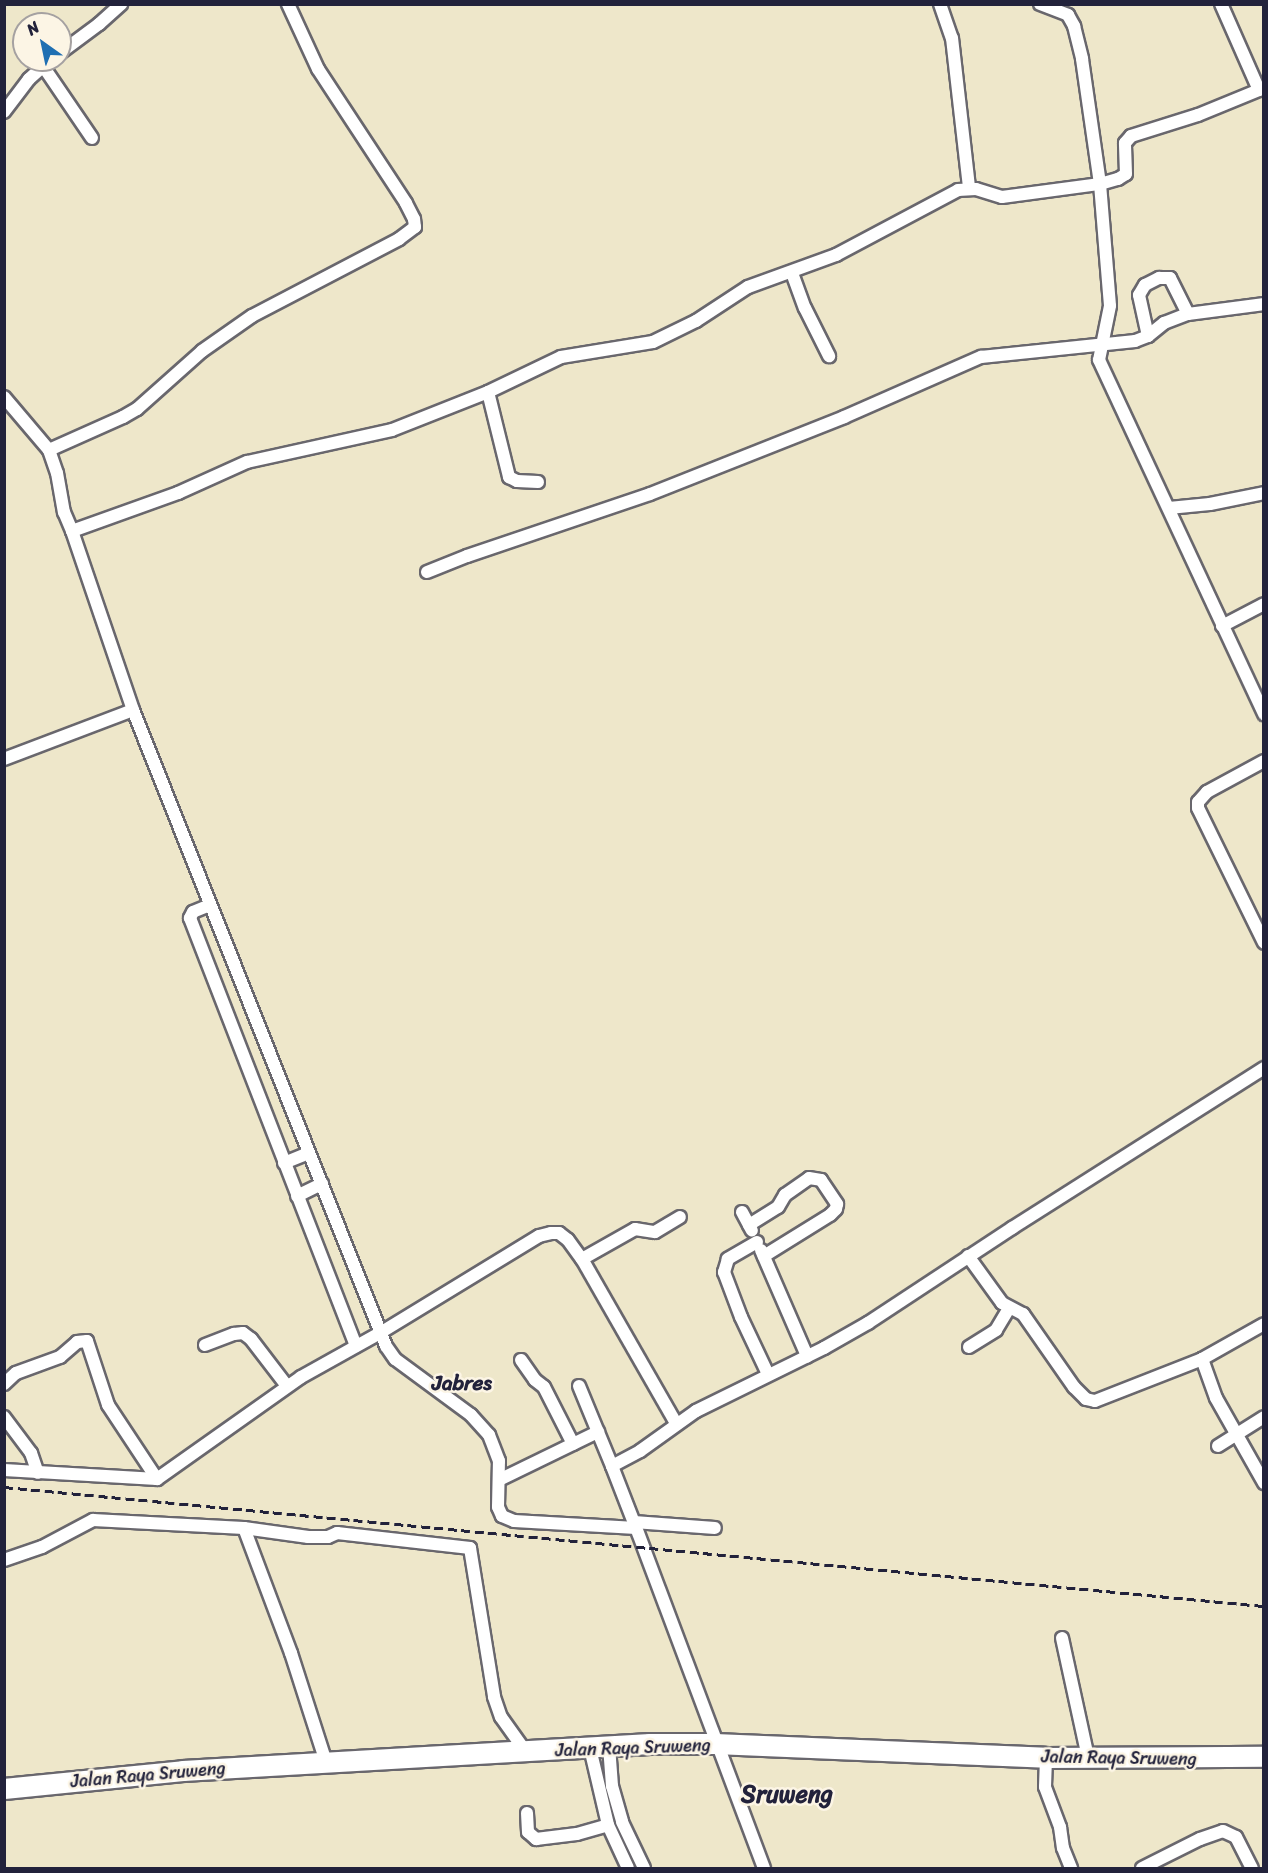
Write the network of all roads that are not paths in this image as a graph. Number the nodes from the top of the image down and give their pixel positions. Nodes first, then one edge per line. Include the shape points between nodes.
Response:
1 (121, 4) edge
2 (288, 4) edge
3 (940, 4) edge
4 (1040, 4) edge
5 (1221, 4) edge
6 (72, 44) edge
7 (38, 72) edge
8 (52, 72) edge
9 (1261, 89) edge
10 (4, 112) edge
11 (92, 138) dead end
12 (1100, 184) junction
13 (969, 188) junction
14 (792, 273) junction
15 (1263, 304) edge
16 (1188, 314) junction
17 (1148, 336) junction
18 (1101, 345) junction
19 (829, 356) dead end
20 (488, 392) junction
21 (4, 397) edge
22 (49, 450) junction
23 (538, 482) dead end
24 (1263, 493) edge
25 (1169, 508) junction
26 (72, 531) junction
27 (427, 572) dead end
28 (1263, 604) edge
29 (1222, 626) junction
30 (133, 710) junction
31 (1263, 714) edge
32 (4, 759) edge
33 (1263, 761) edge
34 (210, 905) junction
35 (1263, 943) edge
36 (1263, 1068) edge
37 (309, 1153) junction
38 (285, 1163) junction
39 (322, 1184) junction
40 (297, 1196) junction
41 (742, 1212) dead end
42 (680, 1216) dead end
43 (749, 1225) junction
44 (757, 1242) junction
45 (764, 1256) junction
46 (968, 1256) junction
47 (582, 1259) junction
48 (1009, 1308) junction
49 (1263, 1324) edge
50 (380, 1333) junction
51 (205, 1345) dead end
52 (356, 1346) junction
53 (969, 1347) dead end
54 (807, 1356) junction
55 (1202, 1359) junction
56 (521, 1360) dead end
57 (768, 1374) junction
58 (4, 1384) edge
59 (287, 1386) junction
60 (579, 1386) dead end
61 (4, 1417) edge
62 (1263, 1417) edge
63 (676, 1423) junction
64 (598, 1432) junction
65 (1236, 1434) junction
66 (573, 1444) junction
67 (1218, 1446) dead end
68 (612, 1466) junction
69 (4, 1470) edge
70 (38, 1473) junction
71 (157, 1479) junction
72 (501, 1479) junction
73 (1263, 1483) edge
74 (635, 1525) junction
75 (244, 1528) junction
76 (715, 1528) dead end
77 (4, 1560) edge
78 (1062, 1638) dead end
79 (716, 1744) junction
80 (600, 1747) junction
81 (526, 1752) junction
82 (1088, 1756) junction
83 (1263, 1757) edge
84 (1046, 1758) junction
85 (326, 1762) junction
86 (4, 1789) edge
87 (527, 1813) dead end
88 (608, 1826) junction
89 (628, 1869) edge
90 (644, 1869) edge
91 (764, 1869) edge
92 (1071, 1869) edge
93 (1142, 1869) edge
94 (1252, 1869) edge

1 - 6 street
2 - 22 street via 318,69 406,203 415,227 252,316 202,351 137,409
3 - 13 street via 952,38
4 - 12 street via 1068,15 1074,26
5 - 9 street
7 - 10 street
8 - 11 street
9 - 12 street via 1126,139 1126,174
12 - 13 street via 1002,197
12 - 18 street via 1110,306
13 - 14 street via 937,201 851,249
14 - 19 street
14 - 20 street via 748,287 696,321 653,342 561,357
15 - 16 street
16 - 17 street via 1157,327
16 - 17 street via 1170,278 1159,278 1146,285 1139,295
17 - 18 street
18 - 25 street via 1101,368
18 - 27 street via 981,357 651,494
20 - 23 street via 509,477
20 - 26 street via 392,430 248,462 178,493
21 - 22 street
22 - 26 street
24 - 25 street
25 - 29 street
26 - 30 street
28 - 29 street
29 - 31 street
30 - 32 street
30 - 34 street
33 - 35 street via 1207,792 1198,808
34 - 37 street
34 - 38 street via 193,912 190,918
36 - 46 street
37 - 38 street
37 - 39 street
38 - 40 street
39 - 40 street
39 - 50 street
40 - 52 street
41 - 43 street
42 - 47 street via 655,1232 635,1229
43 - 44 street
43 - 45 street via 809,1178 821,1180 837,1204 830,1215
44 - 45 street
44 - 57 street via 728,1259 724,1272
45 - 54 street
46 - 48 street
46 - 54 street via 868,1323
47 - 50 street via 559,1233 539,1236
47 - 63 street
48 - 53 street via 996,1330
48 - 55 street via 1023,1314 1080,1394 1095,1401
49 - 55 street
50 - 52 street
50 - 72 street via 395,1359 482,1425 495,1448
51 - 59 street via 243,1334
52 - 59 street
54 - 57 street
55 - 65 street via 1216,1398
56 - 66 street via 548,1393
57 - 63 street
58 - 71 street via 16,1373 60,1357 77,1342 87,1341 108,1405
59 - 71 street
60 - 64 street
61 - 70 street via 31,1453
62 - 65 street
63 - 68 street
64 - 66 street
64 - 68 street
65 - 67 street
65 - 73 street
66 - 72 street
68 - 74 street
69 - 70 street
70 - 71 street
72 - 74 street via 498,1507 507,1519
74 - 76 street
74 - 79 street
75 - 77 street via 93,1520 42,1547
75 - 81 street via 308,1537 337,1533 470,1548 494,1697 501,1717
75 - 85 street via 291,1653
78 - 82 street
79 - 80 highway, Jalan Raya Sruweng
79 - 84 highway, Jalan Raya Sruweng
79 - 91 street
80 - 81 highway, Jalan Raya Sruweng
80 - 88 street
80 - 90 street via 622,1822
81 - 85 highway, Jalan Raya Sruweng
82 - 83 highway, Jalan Raya Sruweng
82 - 84 highway, Jalan Raya Sruweng
84 - 92 street via 1045,1787
85 - 86 highway, Jalan Raya Sruweng
87 - 88 street via 528,1832 536,1839
88 - 89 street
93 - 94 street via 1223,1831 1236,1837

